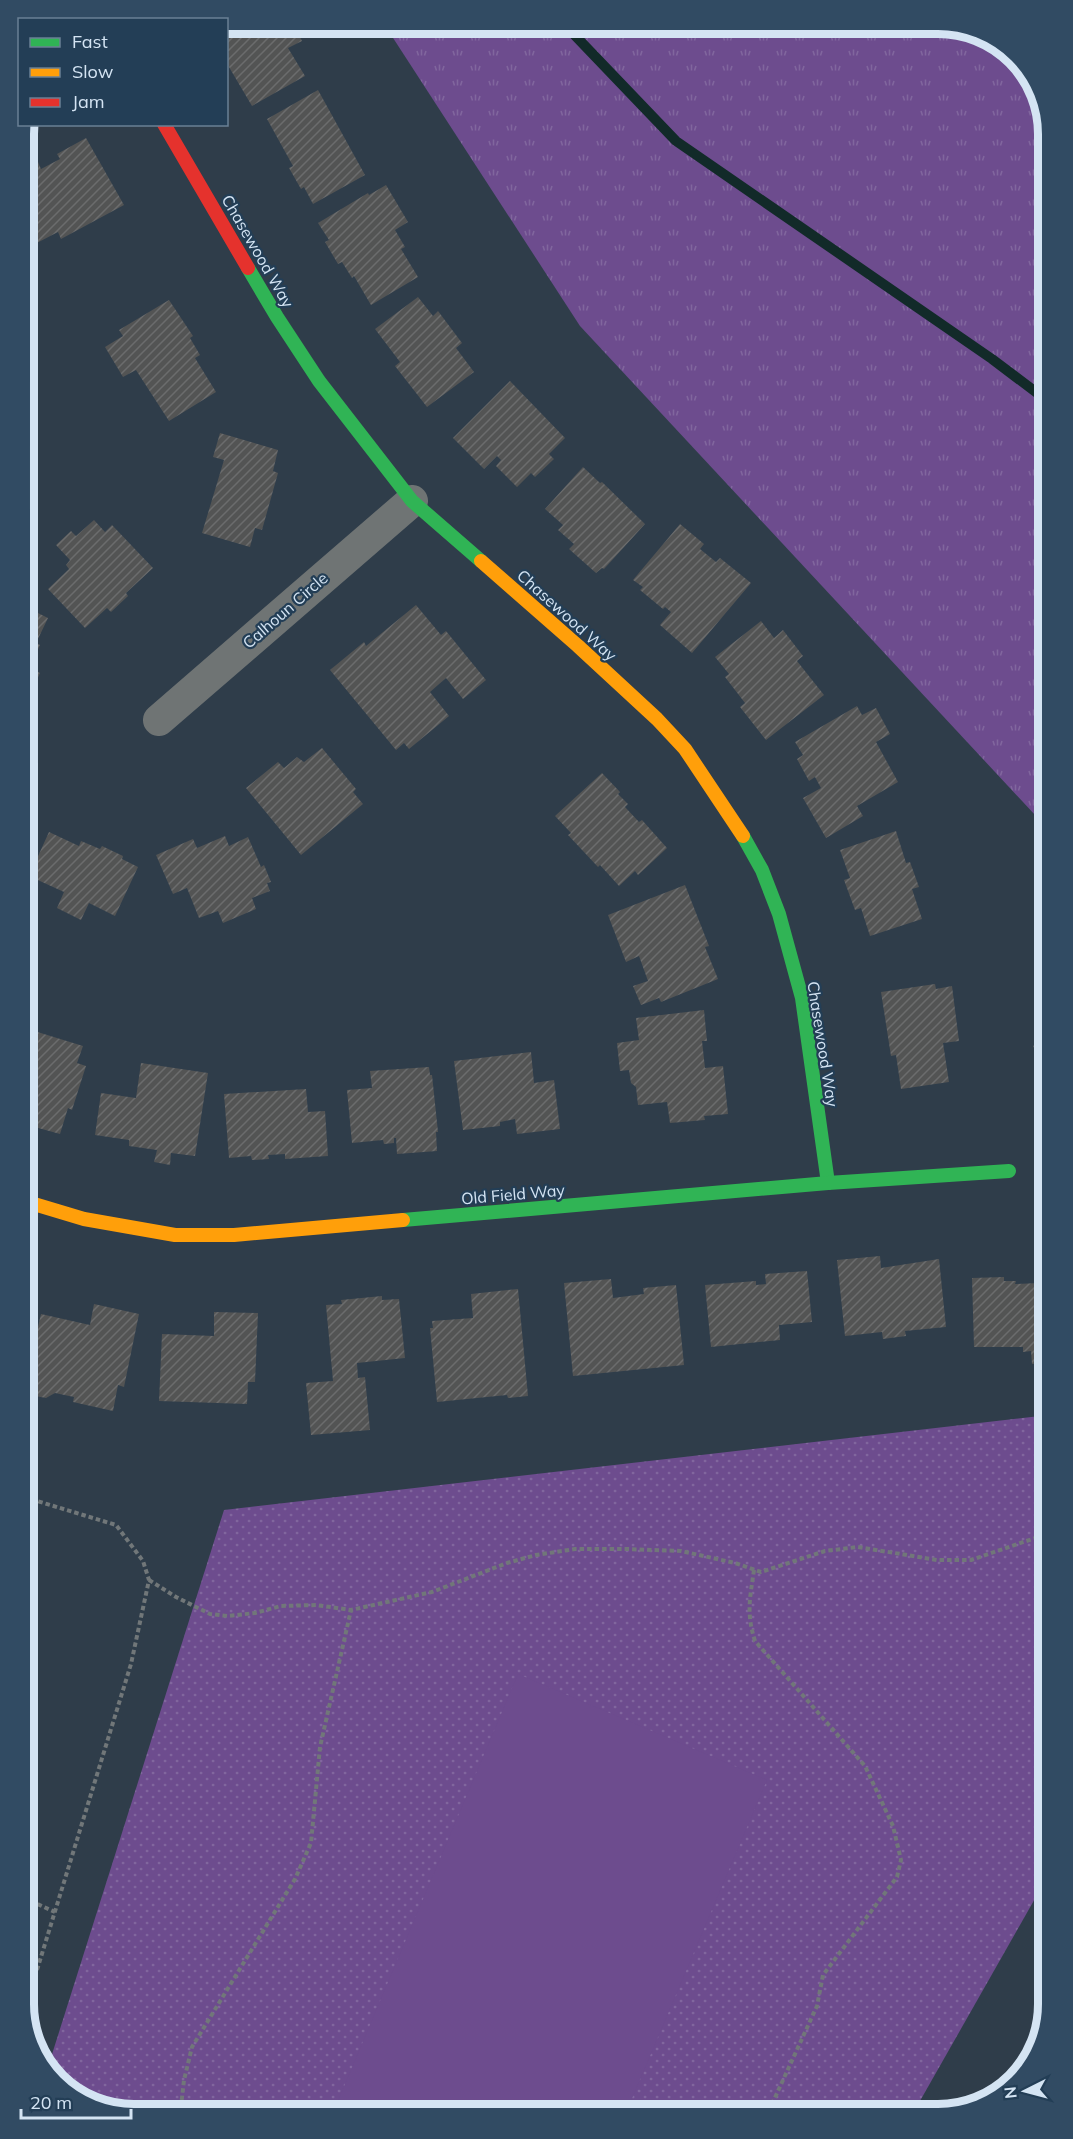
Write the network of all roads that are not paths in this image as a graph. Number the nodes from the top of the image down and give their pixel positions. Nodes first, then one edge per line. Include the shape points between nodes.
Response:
1 (165, 126) edge
2 (412, 501) junction
3 (159, 720) dead end
4 (1009, 1171) dead end
5 (828, 1183) junction
6 (34, 1204) edge

1 - 2 street, Chasewood Way via 276,317 319,381
2 - 3 street, Calhoun Circle
2 - 5 street, Chasewood Way via 657,719 685,749 736,823 762,870 779,914 802,998
4 - 5 street, Old Field Way
5 - 6 street, Old Field Way via 234,1235 175,1235 84,1219

